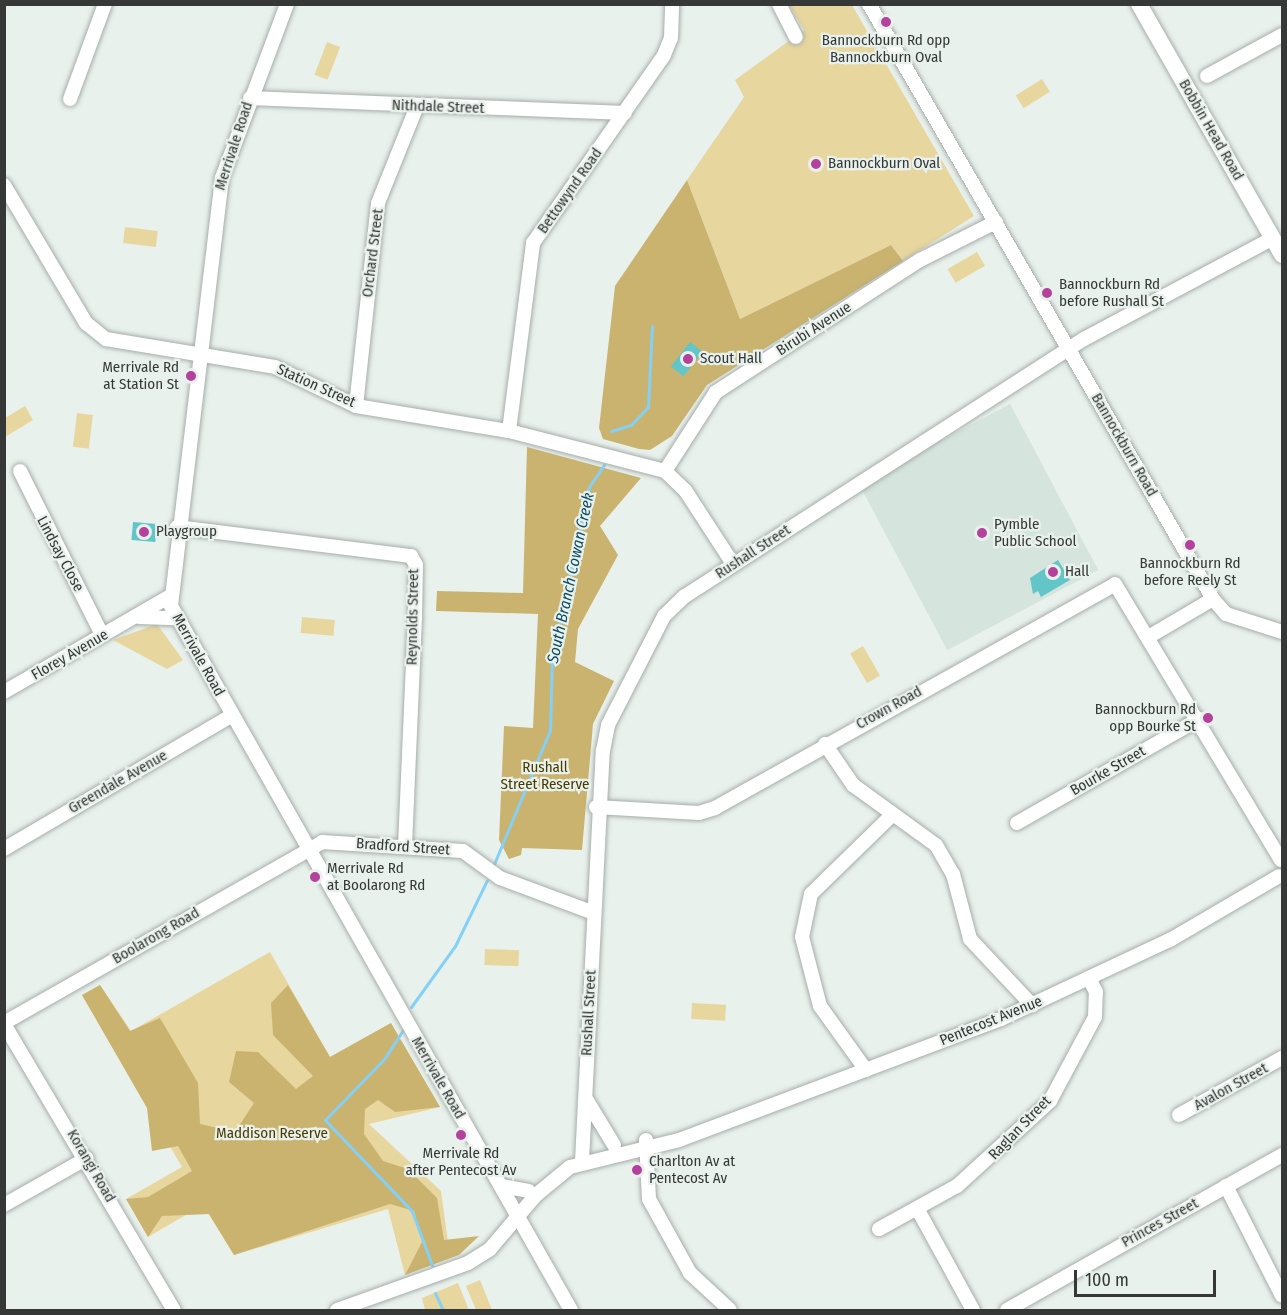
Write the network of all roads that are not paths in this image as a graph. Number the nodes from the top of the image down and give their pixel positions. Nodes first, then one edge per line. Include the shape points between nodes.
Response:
1 (105, 4) edge
2 (287, 4) edge
3 (672, 4) edge
4 (779, 4) edge
5 (869, 4) edge
6 (1140, 5) edge
7 (1282, 35) edge
8 (796, 37) dead end
9 (1207, 76) dead end
10 (250, 98) junction
11 (70, 99) dead end
12 (417, 106) junction
13 (625, 113) junction
14 (4, 185) edge
15 (996, 222) junction
16 (1279, 246) edge
17 (1070, 351) junction
18 (201, 355) junction
19 (356, 406) junction
20 (509, 430) junction
21 (20, 471) dead end
22 (665, 471) junction
23 (177, 527) junction
24 (733, 564) junction
25 (170, 596) junction
26 (1213, 599) junction
27 (135, 618) junction
28 (176, 618) junction
29 (1282, 632) edge
30 (102, 635) junction
31 (1150, 636) junction
32 (4, 692) edge
33 (231, 716) junction
34 (1199, 719) junction
35 (825, 744) junction
36 (596, 807) junction
37 (890, 816) junction
38 (1017, 823) dead end
39 (405, 844) junction
40 (4, 849) edge
41 (307, 849) junction
42 (1282, 859) edge
43 (1281, 878) edge
44 (594, 913) junction
45 (1089, 978) junction
46 (1032, 1005) junction
47 (4, 1023) edge
48 (1282, 1058) edge
49 (866, 1070) junction
50 (586, 1099) junction
51 (1179, 1115) dead end
52 (646, 1143) junction
53 (614, 1145) junction
54 (1282, 1155) edge
55 (582, 1157) junction
56 (87, 1158) junction
57 (501, 1186) junction
58 (1226, 1186) junction
59 (529, 1191) junction
60 (4, 1205) edge
61 (918, 1210) junction
62 (515, 1213) junction
63 (879, 1229) dead end
64 (1282, 1296) edge
65 (1027, 1298) junction
66 (174, 1311) edge
67 (337, 1311) edge
68 (571, 1311) edge
69 (730, 1311) edge
70 (974, 1311) edge
71 (1007, 1311) edge
72 (1034, 1311) edge

1 - 11 street
2 - 10 street, Merrivale Road
3 - 13 street, Bettowynd Road via 668,46
4 - 8 street
5 - 15 street, Bannockburn Road
6 - 16 main road, Bobbin Head Road
7 - 9 street
10 - 12 street, Nithdale Street
10 - 18 street, Merrivale Road via 222,178
12 - 13 street, Nithdale Street
12 - 19 street, Orchard Street via 378,203
13 - 20 street, Bettowynd Road via 533,243
14 - 18 street, Station Street via 92,330 114,342
15 - 17 street, Bannockburn Road
15 - 22 street, Birubi Avenue via 920,260 716,392
16 - 17 street, Rushall Street
17 - 24 street, Rushall Street
17 - 26 street, Bannockburn Road
18 - 19 street, Station Street via 285,369
18 - 23 street, Merrivale Road
19 - 20 street, Station Street
20 - 22 street, Station Street
21 - 30 street, Lindsay Close
22 - 24 street, Station Street via 685,490
23 - 25 street, Merrivale Road
23 - 39 street, Reynolds Street via 411,556 416,565 415,617
24 - 36 street, Rushall Street via 664,616 608,725
25 - 27 street, Florey Avenue
25 - 28 street, Merrivale Road
26 - 29 street via 1226,614
26 - 31 street
27 - 28 street, Florey Avenue
27 - 30 street, Florey Avenue
28 - 33 street, Merrivale Road
30 - 32 street, Florey Avenue
31 - 34 street
31 - 35 street, Crown Road via 1115,584
33 - 40 street, Greendale Avenue
33 - 41 street, Merrivale Road
34 - 38 street, Bourke Street
34 - 42 street
35 - 36 street, Crown Road via 699,813
35 - 37 street via 853,785
36 - 44 street, Rushall Street
37 - 46 street via 936,845 953,874 970,939
37 - 49 street via 811,894 802,937 820,1006
39 - 41 street, Bradford Street via 322,842
39 - 44 street, Bradford Street via 463,851 500,878
41 - 47 street, Boolarong Road
41 - 57 street, Merrivale Road
42 - 43 street, Pentecost Avenue
43 - 45 street, Pentecost Avenue via 1170,940
44 - 50 street, Rushall Street
45 - 46 street, Pentecost Avenue
45 - 61 street, Raglan Street via 1095,992 1095,1017 1050,1101 992,1159
46 - 49 street, Pentecost Avenue
47 - 56 street, Korangi Road
48 - 51 street, Avalon Street
49 - 52 street, Pentecost Avenue via 690,1135
50 - 53 street
50 - 55 street, Rushall Street
52 - 53 street, Pentecost Avenue
52 - 55 street, Pentecost Avenue
52 - 69 street via 649,1198 690,1273
53 - 55 street, Pentecost Avenue
54 - 58 street, Princes Street
55 - 59 street, Pentecost Avenue
55 - 62 street, Pentecost Avenue
56 - 60 street
56 - 66 street, Korangi Road
57 - 59 street
57 - 62 street, Merrivale Road
58 - 64 street
58 - 65 street, Princes Street
59 - 62 street, Pentecost Avenue
61 - 63 street, Raglan Street
61 - 70 street
62 - 67 street, Pentecost Avenue via 481,1253 439,1277
62 - 68 street, Merrivale Road
65 - 71 street, Princes Street
65 - 72 street

